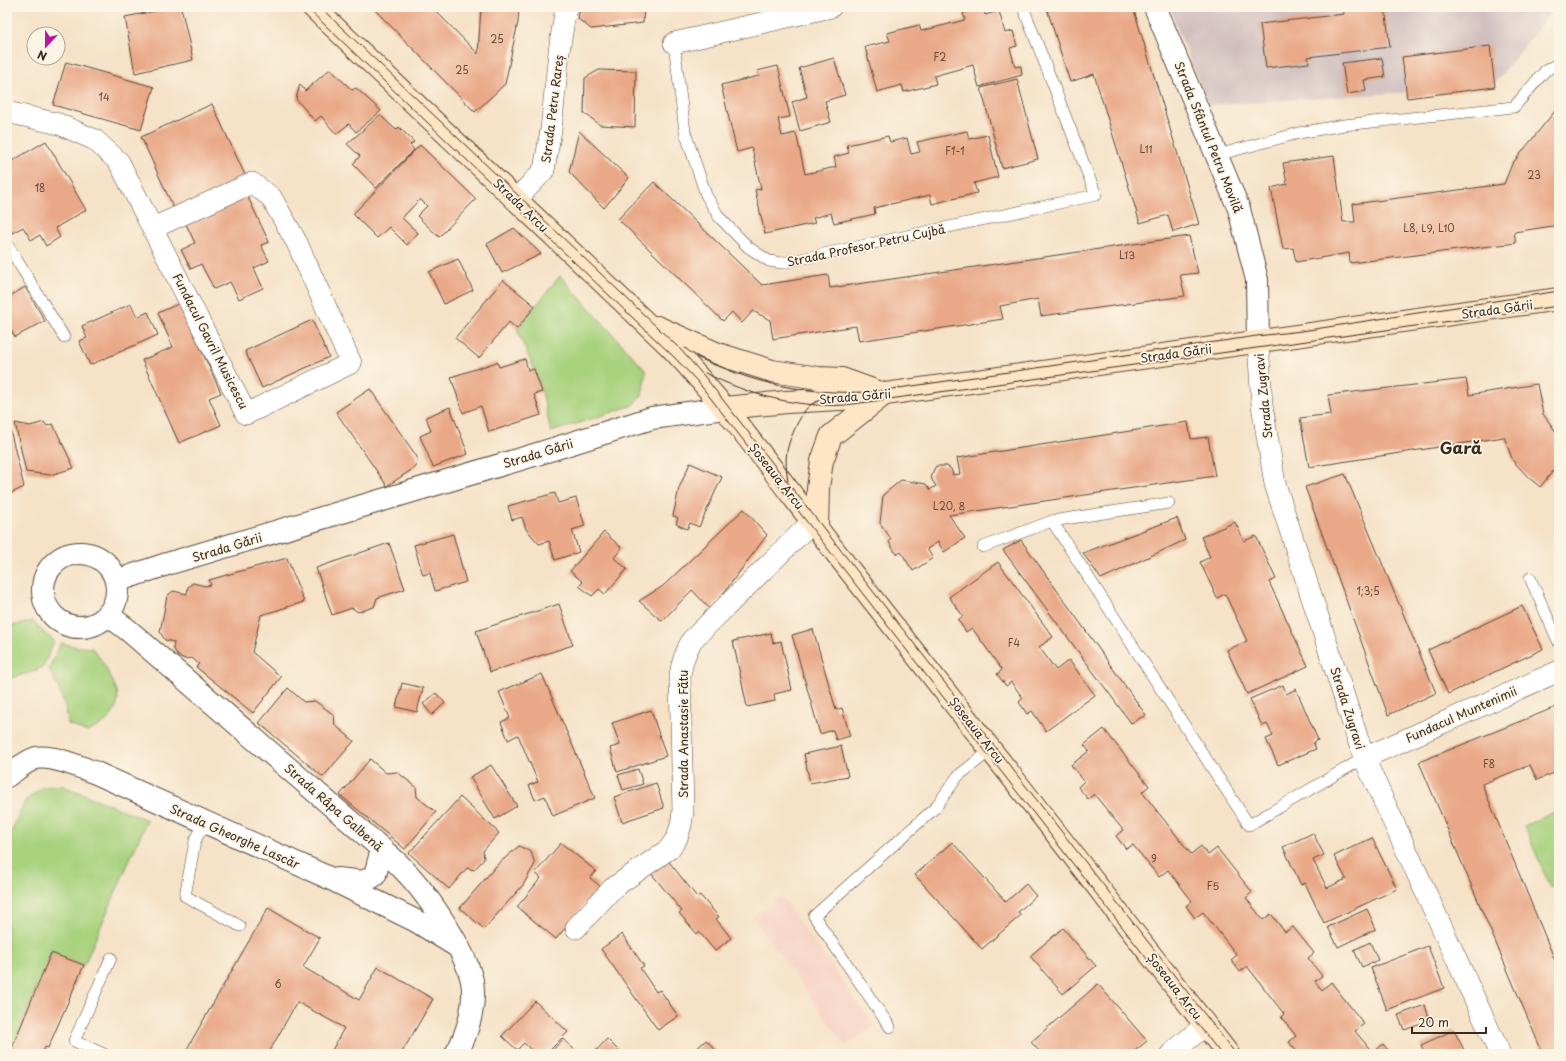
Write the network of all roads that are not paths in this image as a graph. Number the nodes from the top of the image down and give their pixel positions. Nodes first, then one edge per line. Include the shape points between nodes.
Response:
1 (313, 7) edge
2 (566, 7) edge
3 (830, 7) edge
4 (1023, 7) edge
5 (1155, 7) edge
6 (674, 43) joint
7 (1559, 63) edge
8 (7, 112) edge
9 (1217, 155) junction
10 (516, 200) junction
11 (153, 228) junction
12 (7, 244) edge
13 (1559, 299) edge
14 (642, 321) junction
15 (64, 337) dead end
16 (1258, 342) junction
17 (884, 394) junction
18 (724, 408) junction
19 (1169, 503) dead end
20 (1052, 521) junction
21 (815, 525) junction
22 (984, 547) dead end
23 (1530, 578) dead end
24 (116, 581) junction
25 (108, 615) junction
26 (1559, 643) edge
27 (1559, 671) edge
28 (992, 749) junction
29 (1364, 758) junction
30 (7, 776) edge
31 (205, 822) junction
32 (382, 849) junction
33 (327, 878) junction
34 (240, 926) dead end
35 (576, 928) dead end
36 (458, 947) junction
37 (111, 958) dead end
38 (1205, 1025) junction
39 (890, 1027) dead end
40 (458, 1052) edge
41 (104, 1054) edge
42 (1171, 1054) edge
43 (1228, 1054) edge
44 (1500, 1054) edge

1 - 10 main road, Strada Arcu
2 - 10 street, Strada Petru Rareș via 544,170
3 - 6 street, Strada Profesor Petru Cujbă
4 - 6 lane, Strada Profesor Petru Cujbă via 1096,195 782,263 769,261 748,247 719,217 706,195 685,132
5 - 9 street, Strada Sfântul Petru Movilă
7 - 9 lane via 1545,71 1514,107 1299,133
8 - 11 street, Fundacul Gavril Musicescu via 59,124 95,140 119,162
9 - 16 street, Strada Sfântul Petru Movilă via 1239,209 1257,280
10 - 14 main road, Strada Arcu
11 - 11 street, Fundacul Gavril Musicescu via 252,184 270,197 297,243 351,363 246,414
12 - 15 lane
13 - 16 main road, Strada Gării
14 - 17 main road via 718,354 772,371 842,379
14 - 18 main road, Strada Arcu via 670,346
16 - 17 main road, Strada Gării
16 - 29 street, Strada Zugravi via 1262,405 1274,484
17 - 18 main road, Strada Gării
17 - 21 main road via 831,436 822,461
18 - 21 main road, Șoseaua Arcu
18 - 24 street, Strada Gării via 652,418
19 - 20 lane
20 - 22 lane
20 - 29 lane via 1249,825
21 - 28 main road, Șoseaua Arcu
21 - 35 street, Strada Anastasie Fătu via 692,640 686,651 680,675 684,812 677,838 669,849 613,888
23 - 26 lane
24 - 25 street via 116,599
24 - 25 street via 103,561 92,555 80,553 68,555 58,561 49,570 44,581 47,605 53,615 63,623 75,627 87,626 99,622
25 - 32 street, Strada Râpa Galbenă
27 - 29 street, Fundacul Muntenimii
28 - 38 main road, Șoseaua Arcu
28 - 39 lane via 958,776 935,808 814,916
29 - 44 street, Strada Zugravi
30 - 31 street, Strada Gheorghe Lascăr via 36,758 59,760 96,773
31 - 33 street, Strada Gheorghe Lascăr
31 - 34 lane via 195,841 185,896
32 - 33 street via 375,875 364,882
32 - 36 street, Strada Râpa Galbenă via 405,870
33 - 36 street, Strada Gheorghe Lascăr via 416,921
36 - 40 street, Strada Râpa Galbenă via 472,980 473,1002
37 - 41 lane via 74,1041
38 - 42 street
38 - 43 main road, Șoseaua Arcu

